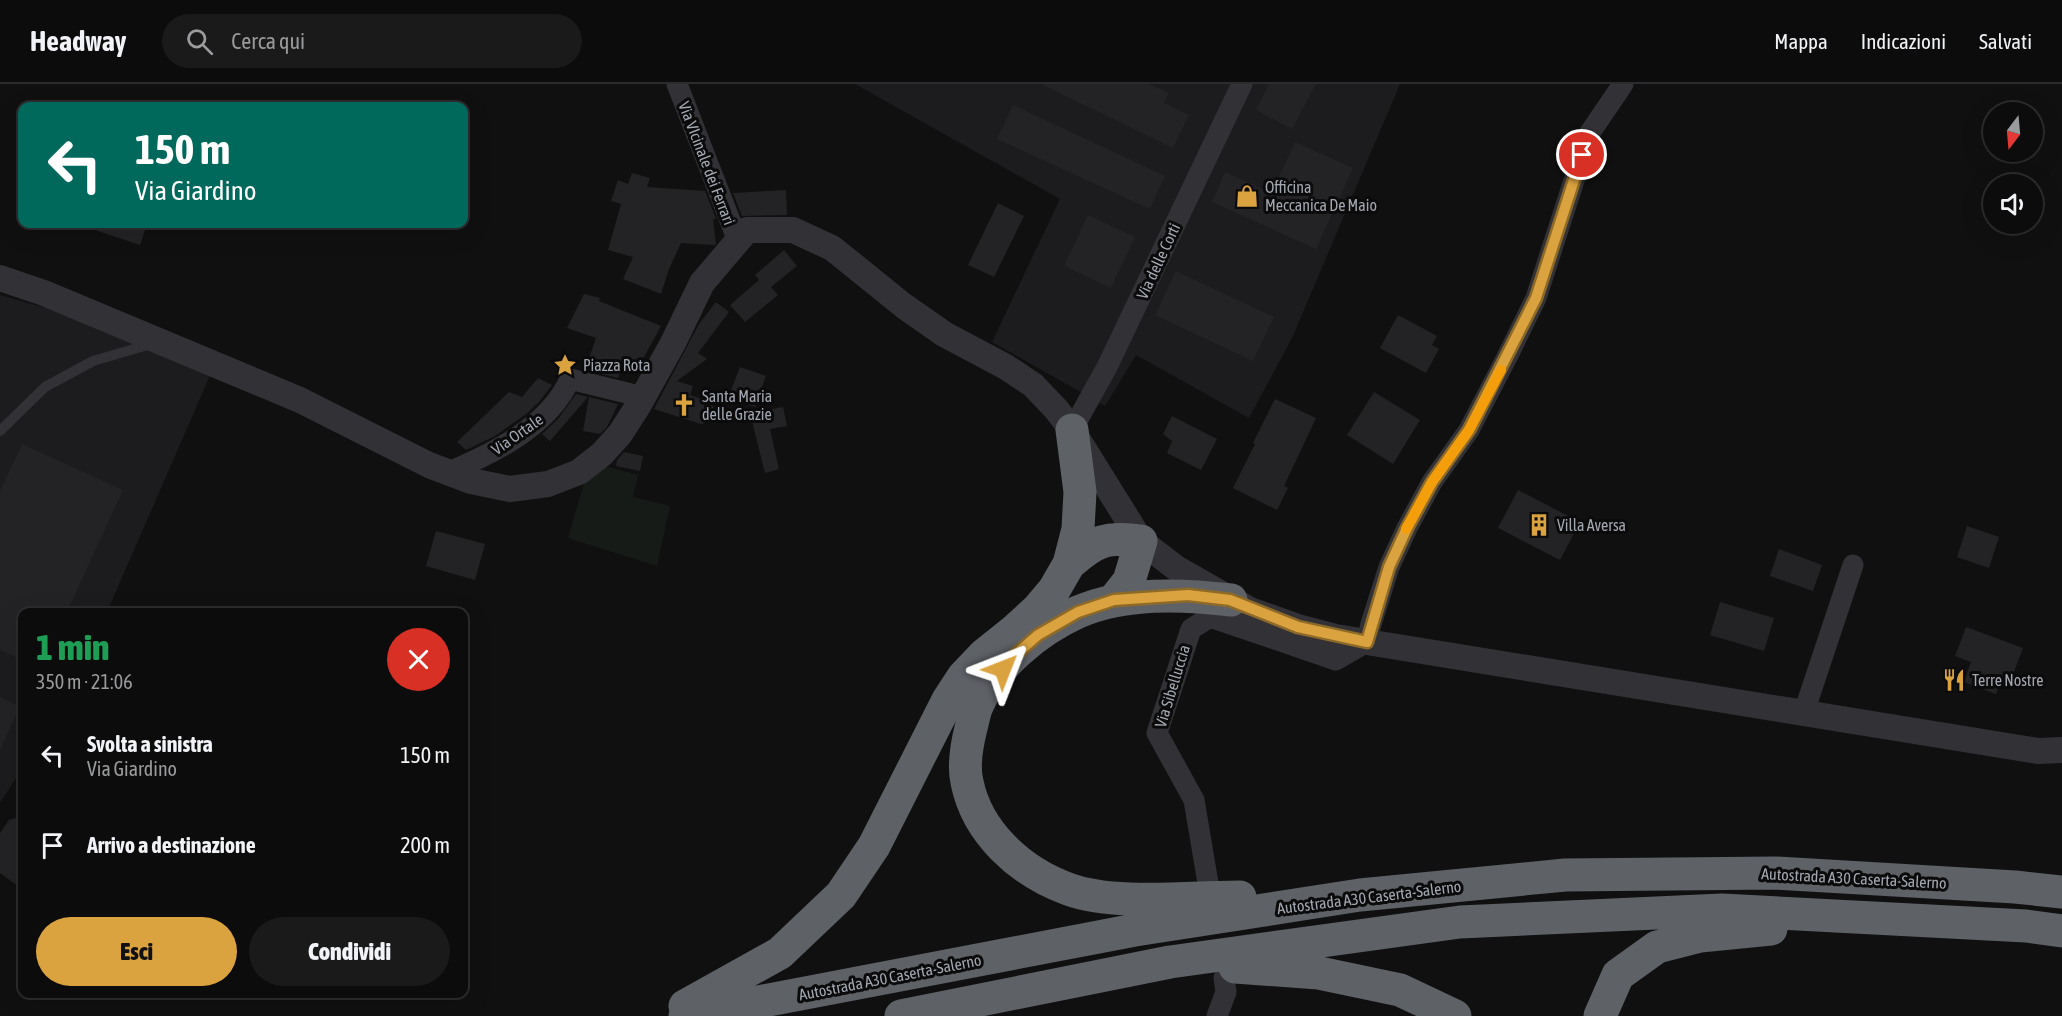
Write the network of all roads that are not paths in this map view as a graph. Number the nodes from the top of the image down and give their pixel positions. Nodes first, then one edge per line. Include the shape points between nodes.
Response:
1 (677, 84) edge
2 (1623, 84) edge
3 (1236, 86) edge
4 (738, 241) junction
5 (0, 278) edge
6 (160, 341) junction
7 (643, 397) junction
8 (1072, 430) junction
9 (0, 431) edge
10 (449, 472) junction
11 (1141, 541) junction
12 (1069, 564) junction
13 (1852, 565) dead end
14 (1114, 600) junction
15 (1230, 600) junction
16 (1367, 642) junction
17 (1804, 712) junction
18 (2050, 751) edge
19 (2062, 770) edge
20 (1209, 889) dead end
21 (2062, 892) edge
22 (1359, 895) junction
23 (1882, 918) junction
24 (2062, 931) edge
25 (1170, 962) junction
26 (1224, 978) dead end
27 (668, 1016) edge
28 (685, 1016) edge
29 (901, 1016) edge
30 (1216, 1016) edge
31 (1455, 1016) edge
32 (1600, 1016) edge

1 - 4 street, Via VIcinale dei Ferrari
2 - 16 street via 1589,134 1536,298 1508,357 1469,430 1432,482 1389,567
3 - 8 street, Via delle Corti via 1107,367
4 - 7 street via 702,284
4 - 8 street via 747,230 793,230 832,248 944,334 1033,386
5 - 6 street via 44,292
6 - 9 lane via 93,361 45,387
6 - 10 street via 300,400
7 - 10 street, Via Ortale via 570,379 549,411 527,429 482,458
7 - 10 street via 602,454 579,472 548,484 510,489
8 - 11 street
8 - 12 highway via 1080,492 1078,529
11 - 12 highway via 1102,540
11 - 14 highway via 1129,581
11 - 15 street via 1176,568
12 - 27 highway via 1038,609 963,677 873,846 841,895 780,953
13 - 17 street
14 - 15 highway via 1188,595
14 - 22 highway via 1078,612 1038,635 992,681 976,707 966,746 966,781 977,814 996,841 1046,880 1103,897
15 - 16 street via 1298,627
16 - 17 street
16 - 20 street, Via Sibelluccia via 1336,660 1210,617 1191,628 1157,733 1194,800
17 - 18 street
18 - 19 street
21 - 22 highway, Autostrada A30 Caserta-Salerno via 1776,873 1565,875
22 - 28 highway, Autostrada A30 Caserta-Salerno via 1135,930
23 - 24 highway
23 - 25 highway via 1722,910 1460,922
23 - 32 highway via 1700,936 1657,947 1618,975
25 - 29 highway
25 - 31 highway via 1319,973 1400,990
26 - 30 street via 1226,992

